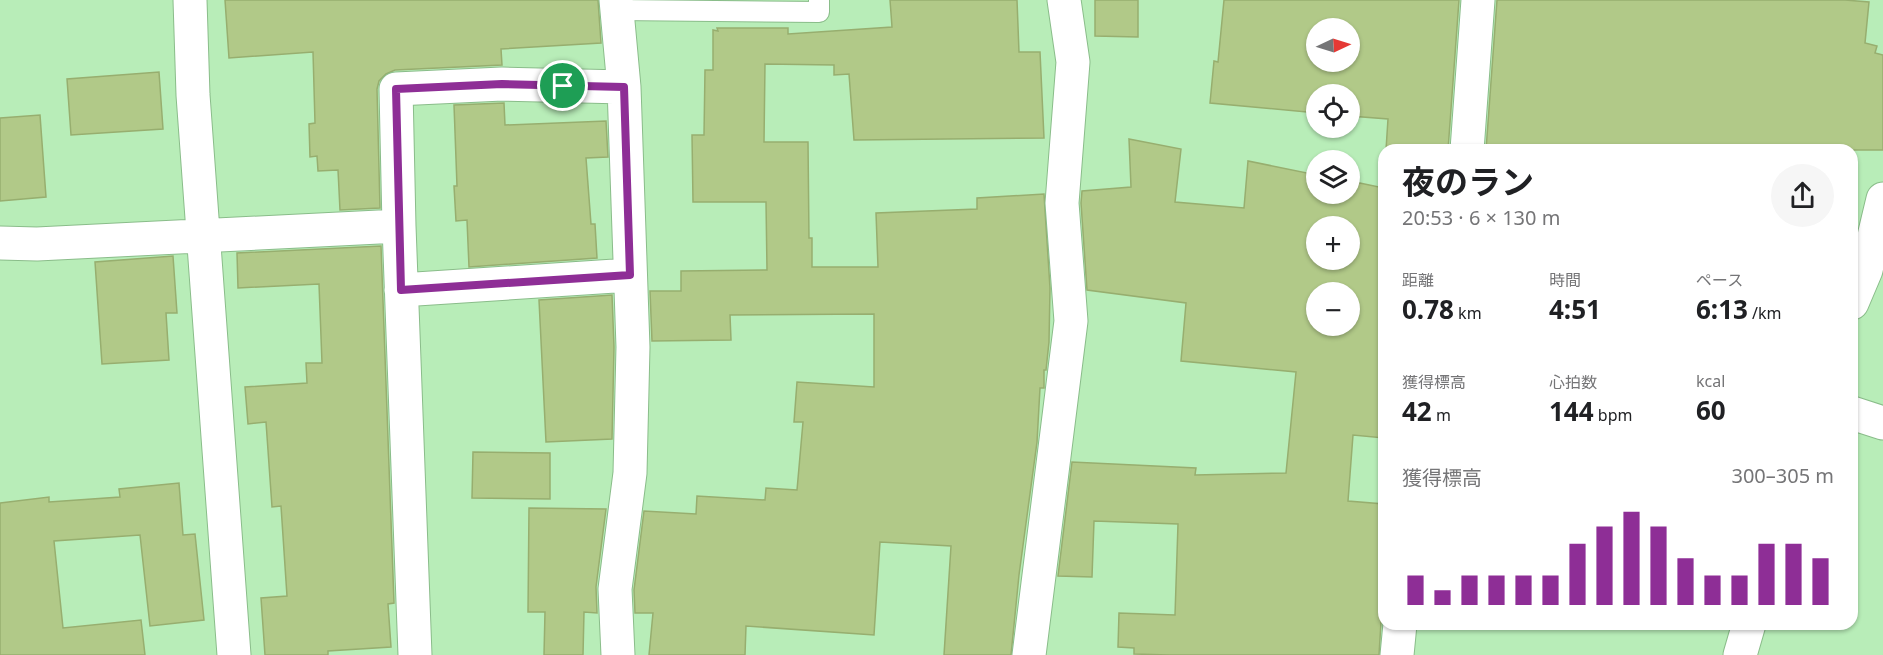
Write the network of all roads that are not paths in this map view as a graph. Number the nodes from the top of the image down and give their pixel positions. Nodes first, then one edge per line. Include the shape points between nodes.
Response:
1 (190, 0) edge
2 (819, 0) edge
3 (1064, 0) edge
4 (1478, 0) edge
5 (617, 5) edge
6 (624, 87) junction
7 (1467, 144) edge
8 (1883, 199) edge
9 (399, 226) junction
10 (204, 236) junction
11 (0, 243) edge
12 (630, 275) junction
13 (1858, 289) edge
14 (401, 290) junction
15 (1858, 415) edge
16 (1883, 423) edge
17 (1399, 630) edge
18 (1747, 630) edge
19 (234, 655) edge
20 (416, 655) edge
21 (618, 655) edge
22 (1029, 655) edge
23 (1397, 655) edge
24 (1740, 655) edge

1 - 10 street
2 - 5 lane via 819,12
3 - 22 street via 1072,62 1062,203 1071,321
4 - 7 street
5 - 6 street
6 - 9 street via 502,84 396,89
6 - 12 street
8 - 13 street
9 - 10 street
9 - 14 street
10 - 11 street
10 - 19 street
12 - 14 street
12 - 21 street via 630,473 615,590
14 - 20 street
15 - 16 street
17 - 23 street
18 - 24 street

